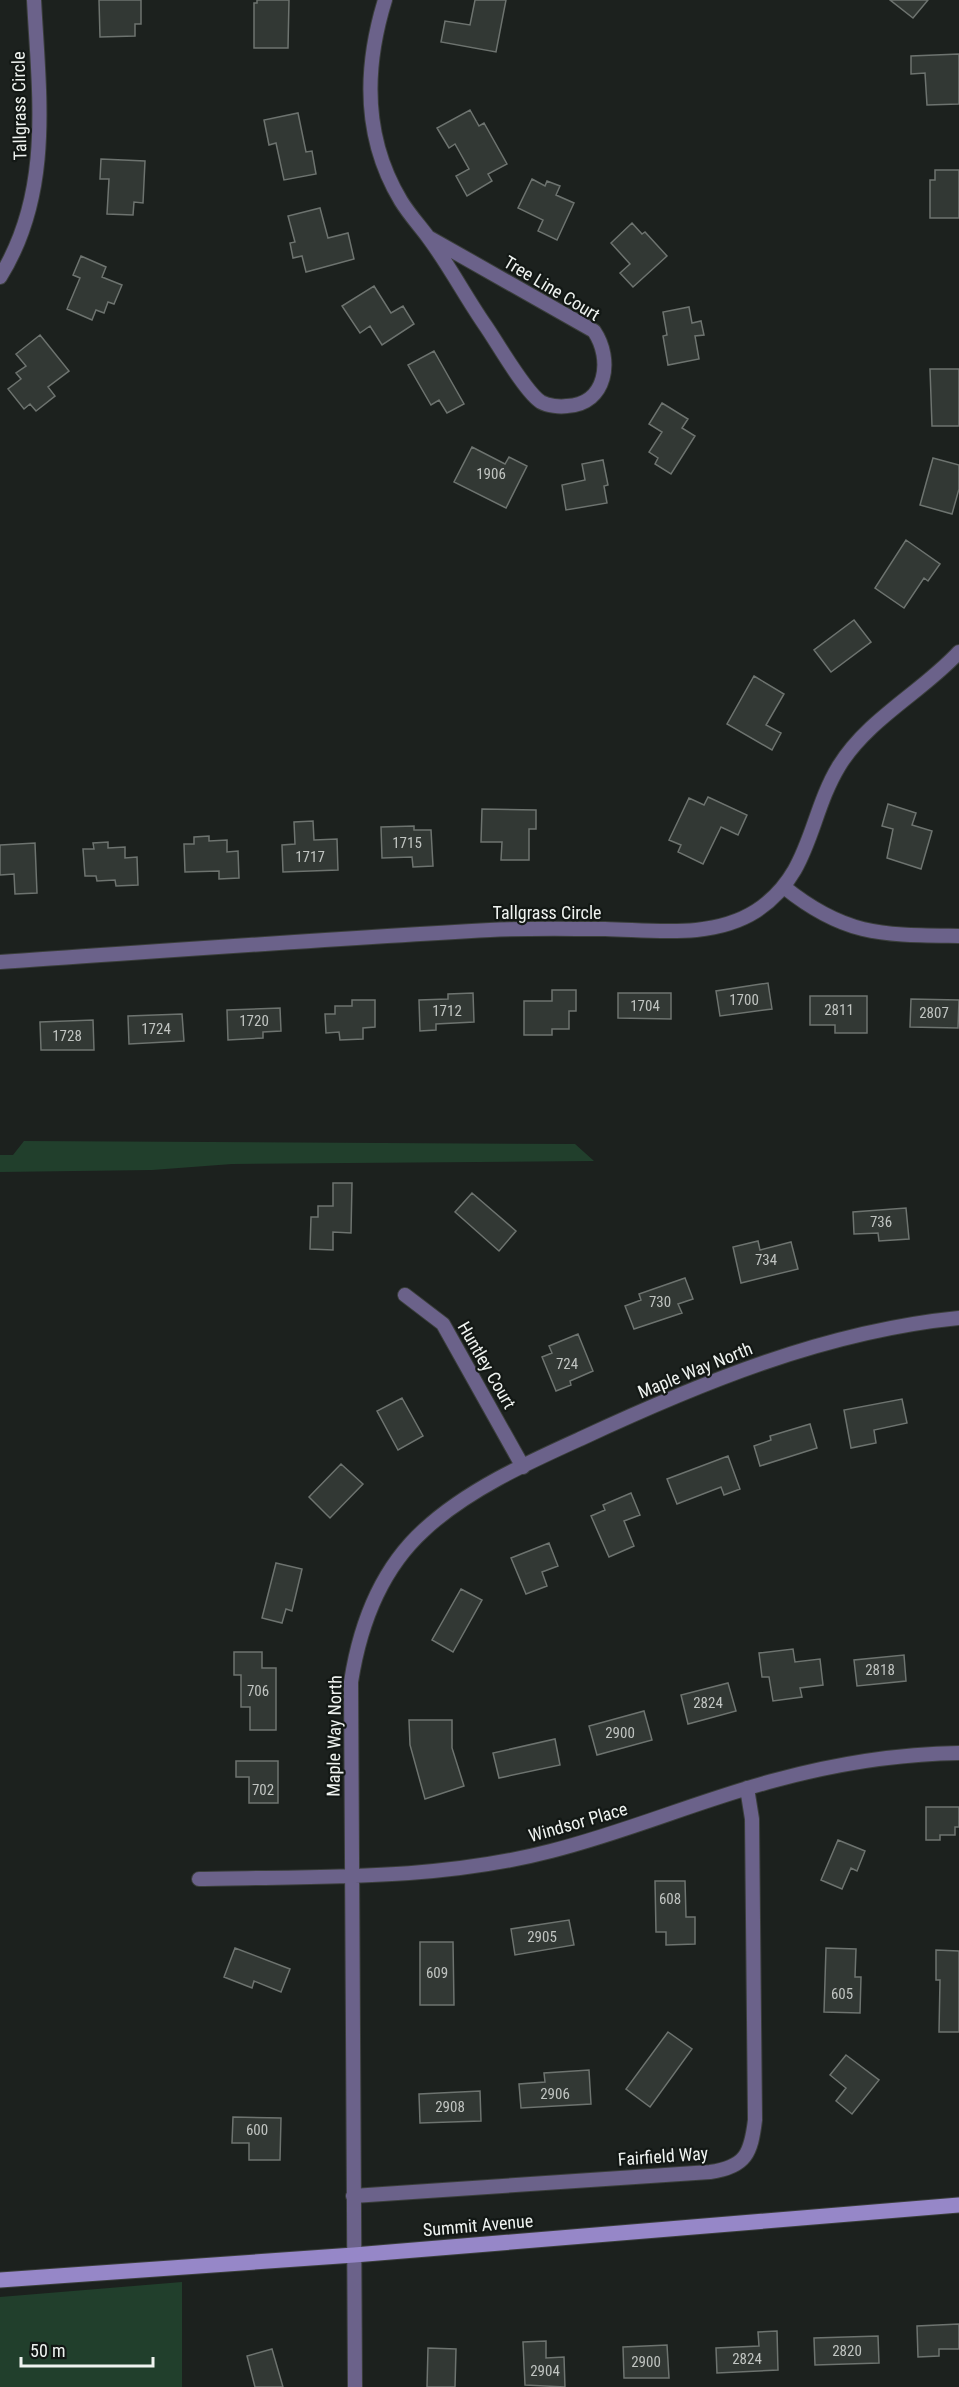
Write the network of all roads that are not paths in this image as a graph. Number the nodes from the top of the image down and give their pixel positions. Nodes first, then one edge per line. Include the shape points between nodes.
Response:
1 (34, 0) edge
2 (385, 0) edge
3 (428, 237) junction
4 (0, 277) edge
5 (959, 652) edge
6 (784, 887) junction
7 (959, 936) edge
8 (0, 962) edge
9 (405, 1295) dead end
10 (959, 1318) edge
11 (523, 1467) junction
12 (959, 1753) edge
13 (747, 1788) junction
14 (352, 1877) junction
15 (199, 1879) dead end
16 (353, 2196) junction
17 (959, 2205) edge
18 (354, 2255) junction
19 (0, 2280) edge
20 (355, 2387) edge

1 - 4 street, Tallgrass Circle via 38,173 29,212
2 - 3 street, Tree Line Court via 372,48 372,121 388,178
3 - 3 street, Tree Line Court via 541,402 559,407 580,406 595,394 604,375 606,358 594,331
5 - 6 street, Tallgrass Circle via 943,670 871,729 839,766 800,862
6 - 7 street via 812,908 849,927 875,933
6 - 8 street, Tallgrass Circle via 736,922 698,930 493,930
9 - 11 street, Huntley Court via 443,1324
10 - 11 street, Maple Way North via 842,1339 775,1358 629,1416
11 - 14 street, Maple Way North via 467,1498 423,1530 391,1568 371,1604 356,1646 351,1682
12 - 13 street, Windsor Place via 871,1760
13 - 14 street, Windsor Place via 551,1851 448,1870
13 - 16 street, Fairfield Way via 752,1820 755,2120 745,2157 738,2164 710,2172
14 - 15 street, Windsor Place
14 - 16 street, Maple Way North
16 - 18 street, Maple Way North
17 - 18 main road, Summit Avenue
18 - 19 main road, Summit Avenue
18 - 20 street, Maple Way North

